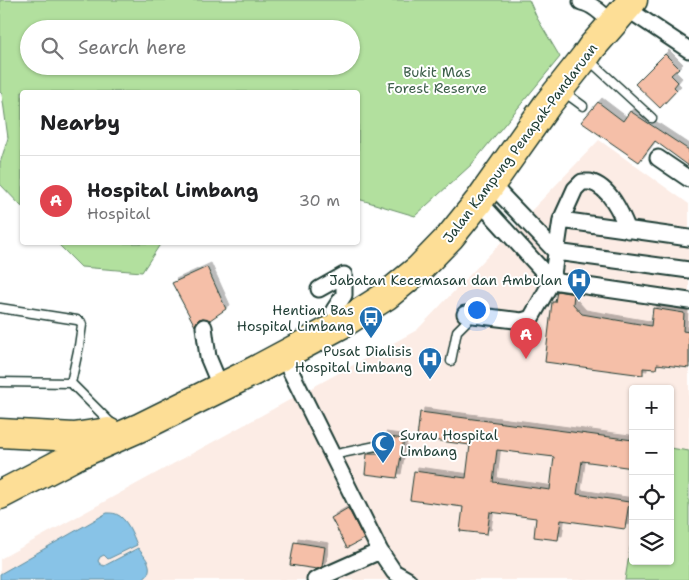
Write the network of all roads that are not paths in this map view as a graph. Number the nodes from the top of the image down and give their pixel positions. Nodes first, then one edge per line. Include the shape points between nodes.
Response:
1 (581, 2) dead end
2 (623, 11) edge
3 (689, 50) edge
4 (585, 58) junction
5 (560, 89) junction
6 (583, 106) dead end
7 (652, 118) dead end
8 (658, 158) dead end
9 (689, 179) edge
10 (485, 192) junction
11 (560, 220) junction
12 (628, 230) junction
13 (689, 238) edge
14 (556, 252) junction
15 (689, 270) edge
16 (552, 281) junction
17 (319, 289) dead end
18 (689, 301) edge
19 (0, 308) edge
20 (469, 315) joint
21 (342, 324) junction
22 (204, 327) dead end
23 (283, 356) junction
24 (451, 361) dead end
25 (0, 382) edge
26 (71, 384) junction
27 (220, 388) junction
28 (129, 429) junction
29 (0, 433) edge
30 (376, 446) dead end
31 (332, 455) junction
32 (0, 495) edge
33 (380, 551) junction
34 (315, 580) edge
35 (408, 580) edge

1 - 2 street via 604,15
2 - 3 street
2 - 4 highway, Jalan Kampung Penapak-Pandaruan
4 - 5 highway, Jalan Kampung Penapak-Pandaruan
4 - 7 lane
5 - 6 lane
5 - 10 highway, Jalan Kampung Penapak-Pandaruan
8 - 9 street
10 - 14 street
10 - 16 street
10 - 21 highway, Jalan Kampung Penapak-Pandaruan via 450,237 419,269 386,296
11 - 12 street
11 - 12 street via 575,189 582,182 591,182 613,200
11 - 14 street
12 - 13 street
14 - 15 street
14 - 16 street
16 - 18 street
16 - 20 street via 534,314 527,320
17 - 21 street via 344,275 344,295 334,310
19 - 26 lane via 81,322
20 - 24 lane via 457,331
21 - 23 highway, Jalan Kampung Penapak-Pandaruan
22 - 27 street via 208,357
23 - 27 highway, Jalan Kampung Penapak-Pandaruan
23 - 31 street
25 - 26 lane
26 - 28 lane
27 - 28 highway, Jalan Kampung Penapak-Pandaruan
28 - 29 highway, Jalan Kampung Penapak-Pandaruan via 74,437
28 - 32 highway, Jalan Kampung Penapak-Pandaruan
30 - 31 lane
31 - 33 street
33 - 34 street
33 - 35 street via 394,572

